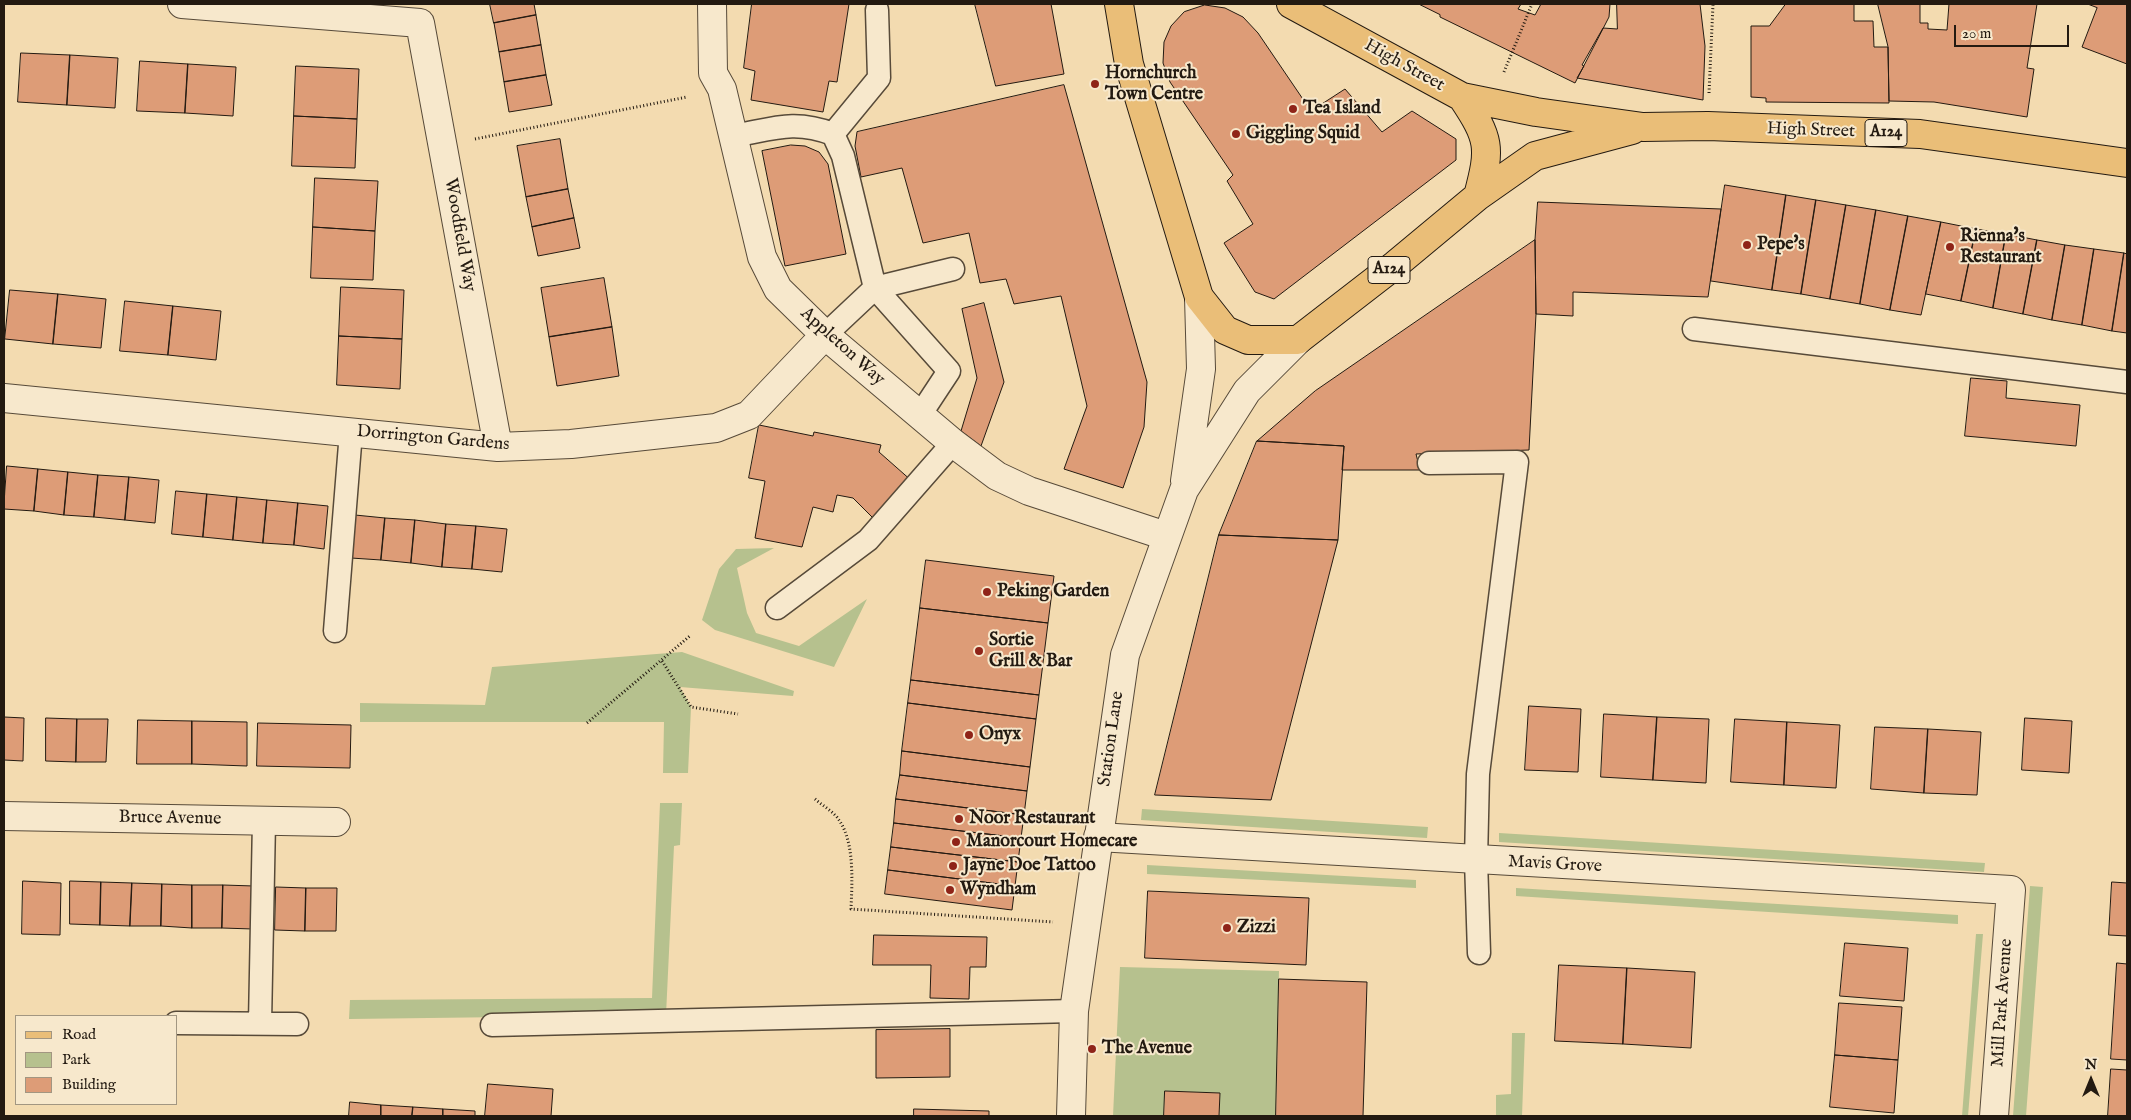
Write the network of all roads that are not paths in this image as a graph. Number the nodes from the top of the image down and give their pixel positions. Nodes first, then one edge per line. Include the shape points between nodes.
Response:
1 (182, 4) edge
2 (712, 4) edge
3 (1291, 4) edge
4 (1121, 6) edge
5 (878, 10) dead end
6 (1462, 97) junction
7 (1643, 127) junction
8 (833, 134) junction
9 (734, 136) junction
10 (2127, 163) edge
11 (1478, 196) junction
12 (953, 269) dead end
13 (876, 288) junction
14 (1199, 297) junction
15 (1694, 329) dead end
16 (826, 335) junction
17 (1298, 340) junction
18 (2127, 382) edge
19 (4, 398) edge
20 (920, 415) junction
21 (351, 432) junction
22 (953, 443) junction
23 (498, 447) junction
24 (1429, 462) dead end
25 (1184, 490) junction
26 (1166, 536) junction
27 (777, 608) dead end
28 (335, 632) dead end
29 (4, 816) edge
30 (264, 821) junction
31 (336, 822) dead end
32 (1098, 837) junction
33 (1476, 860) junction
34 (2011, 890) joint
35 (1479, 953) dead end
36 (1074, 1011) junction
37 (178, 1023) edge
38 (260, 1023) junction
39 (297, 1024) dead end
40 (492, 1025) dead end
41 (1072, 1116) edge
42 (1994, 1116) edge

1 - 23 street, Woodfield Way via 420,22
2 - 9 street, Appleton Way via 713,73 722,89
3 - 6 main road, High Street / A124
4 - 14 main road via 1129,64
5 - 8 lane via 879,78
6 - 7 main road, High Street / A124 via 1536,112
6 - 11 main road, A124 via 1486,139 1486,167
7 - 10 main road, High Street / A124 via 1708,126 1920,134
7 - 11 main road, High Street / A124 via 1535,156
8 - 9 lane via 797,124
8 - 13 lane via 843,156
9 - 16 street, Appleton Way via 762,257 778,289
11 - 17 main road, Station Lane / A124
12 - 13 lane
13 - 16 lane
13 - 20 lane via 949,371
14 - 17 main road via 1225,330 1248,340
14 - 25 street, Station Lane via 1201,369
15 - 18 lane
16 - 20 street, Appleton Way
16 - 23 street, Dorrington Gardens via 749,415 716,428 571,444
17 - 25 street, Station Lane via 1248,391
19 - 21 street, Dorrington Gardens
20 - 22 street, Appleton Way
21 - 23 street, Dorrington Gardens
21 - 28 lane
22 - 26 street, Appleton Way via 997,476 1029,491
22 - 27 lane via 868,540
24 - 33 lane via 1517,462 1478,774
25 - 26 street, Station Lane
26 - 32 street, Station Lane via 1124,655
29 - 30 street, Bruce Avenue
30 - 31 street, Bruce Avenue
30 - 38 lane
32 - 33 street, Mavis Grove
32 - 36 street, Station Lane
33 - 34 street, Mavis Grove
33 - 35 lane
34 - 42 street, Mill Park Avenue
36 - 40 lane
36 - 41 street, Station Lane
37 - 38 lane
38 - 39 lane

